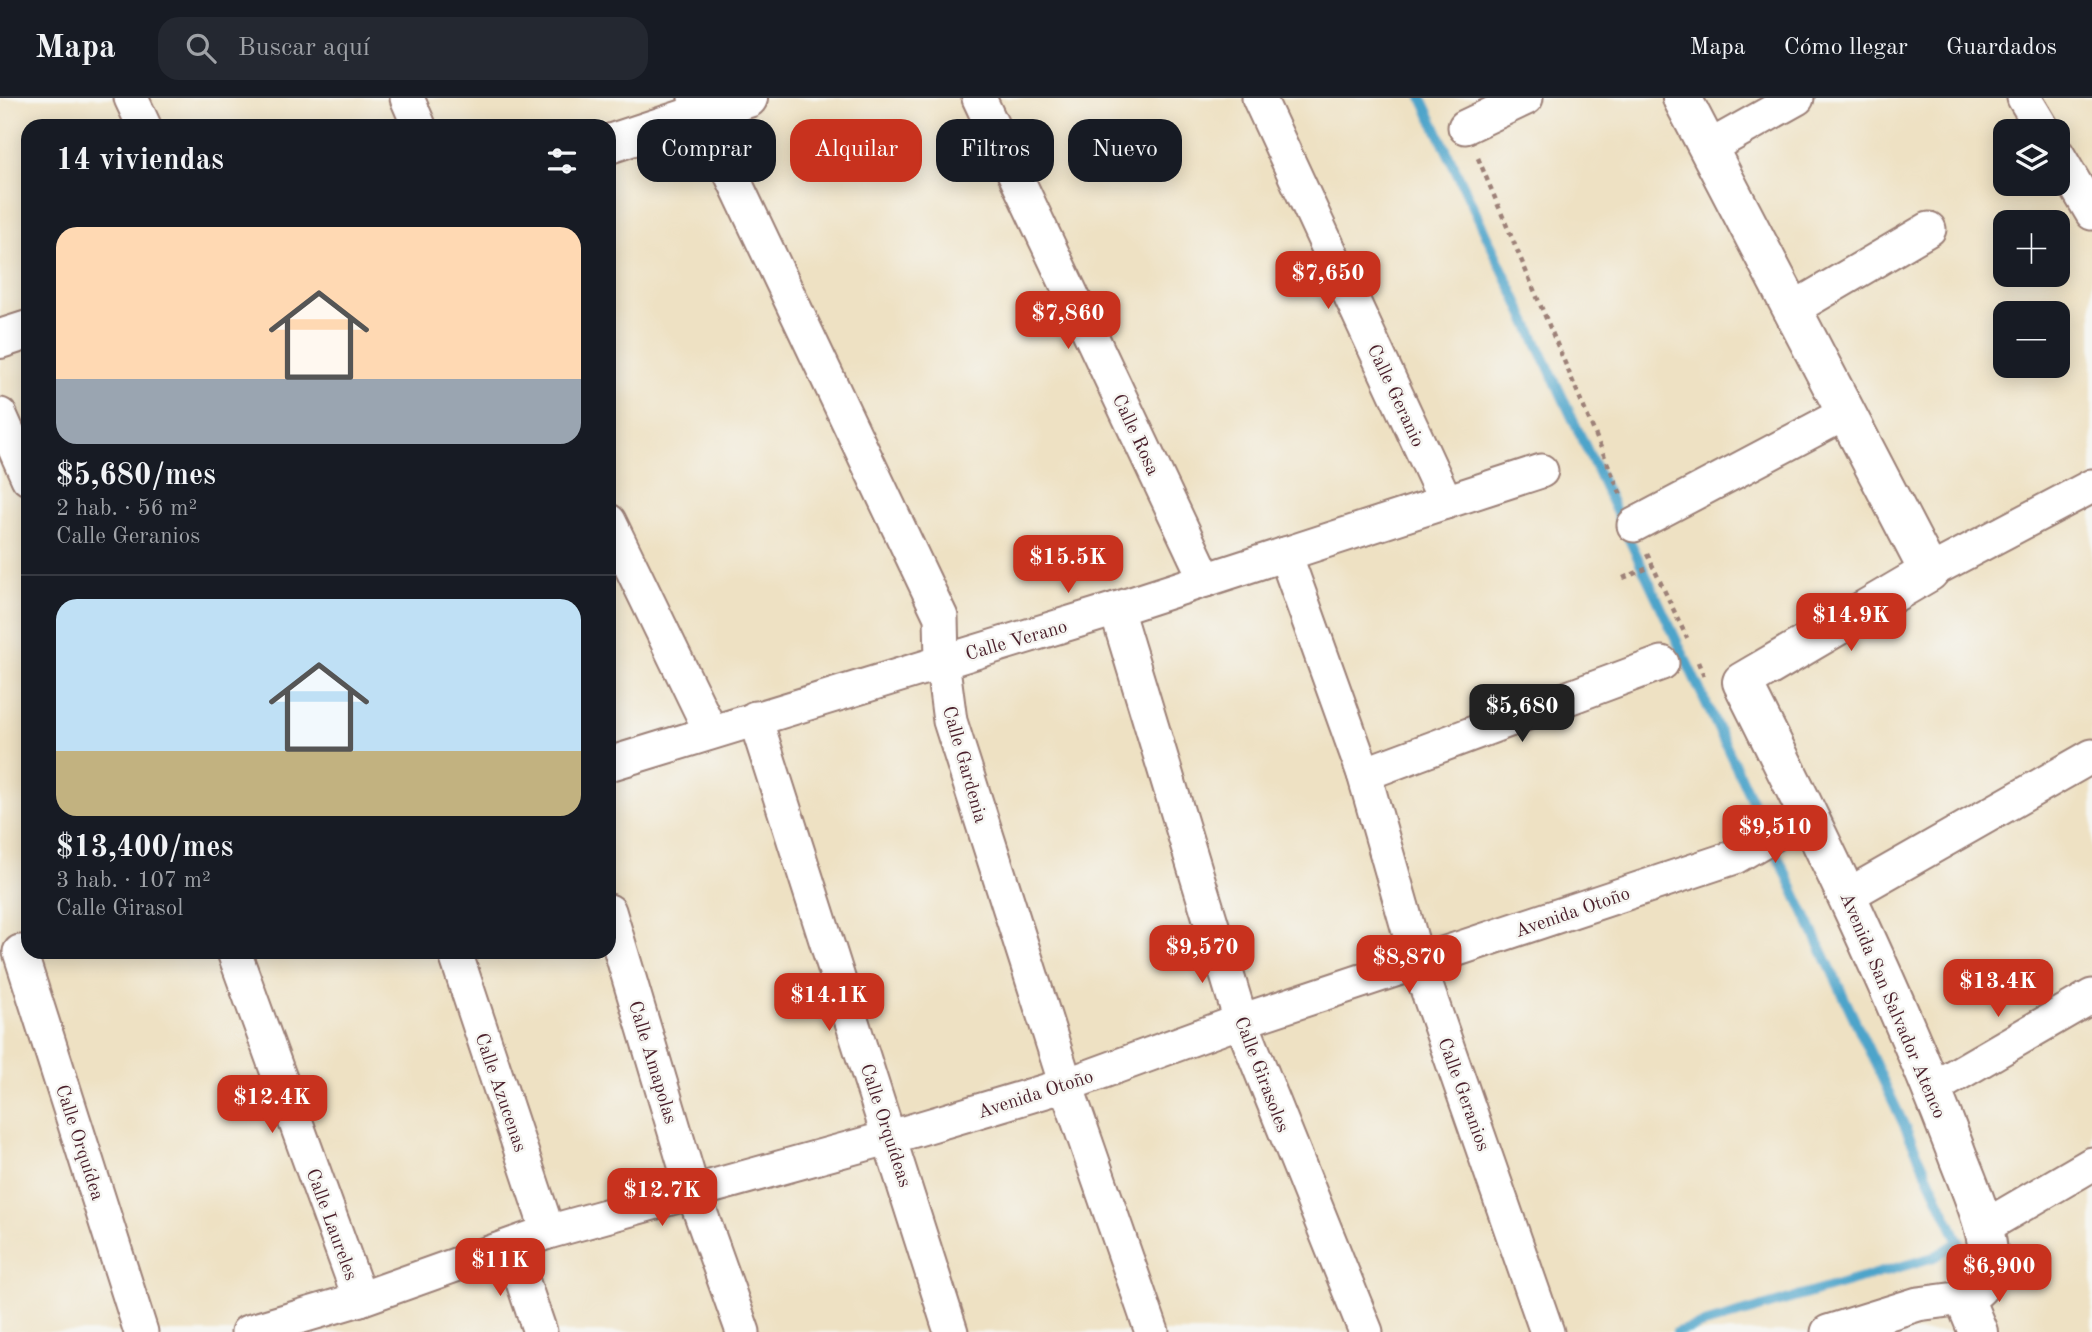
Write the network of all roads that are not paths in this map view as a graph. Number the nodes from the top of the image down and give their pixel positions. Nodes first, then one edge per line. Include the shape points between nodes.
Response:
1 (131, 98) edge
2 (407, 98) edge
3 (748, 98) edge
4 (979, 98) edge
5 (1259, 98) edge
6 (1526, 98) edge
7 (1682, 98) edge
8 (1797, 98) edge
9 (2024, 98) edge
10 (698, 105) edge
11 (141, 119) edge
12 (416, 119) edge
13 (2037, 119) edge
14 (1465, 127) road end
15 (616, 141) edge
16 (1708, 148) junction
17 (2070, 175) edge
18 (2092, 213) edge
19 (1929, 229) dead end
20 (1791, 310) junction
21 (21, 332) edge
22 (0, 338) edge
23 (1844, 414) junction
24 (0, 415) edge
25 (21, 462) edge
26 (1542, 471) dead end
27 (2092, 486) edge
28 (1446, 502) junction
29 (1634, 525) road end
30 (616, 535) edge
31 (1285, 554) junction
32 (1929, 572) junction
33 (1206, 580) junction
34 (1116, 609) junction
35 (942, 660) junction
36 (1662, 663) dead end
37 (755, 718) junction
38 (711, 732) junction
39 (2092, 755) edge
40 (616, 762) edge
41 (1364, 774) junction
42 (1799, 820) junction
43 (1848, 895) junction
44 (616, 934) edge
45 (16, 953) edge
46 (237, 959) edge
47 (457, 959) edge
48 (1418, 963) junction
49 (2092, 996) edge
50 (1241, 1021) junction
51 (1066, 1085) junction
52 (1932, 1089) junction
53 (891, 1137) junction
54 (2092, 1164) edge
55 (693, 1192) junction
56 (1984, 1227) junction
57 (548, 1232) junction
58 (512, 1247) junction
59 (360, 1299) junction
60 (1971, 1315) edge
61 (330, 1321) edge
62 (141, 1332) edge
63 (248, 1332) edge
64 (540, 1332) edge
65 (743, 1332) edge
66 (951, 1332) edge
67 (1152, 1332) edge
68 (1366, 1332) edge
69 (1547, 1332) edge
70 (1828, 1332) edge

1 - 11 street
2 - 12 street
3 - 10 street
4 - 33 street, Calle Rosa
5 - 28 street, Calle Geranio
6 - 14 street
7 - 16 street
8 - 16 street
9 - 13 street
10 - 15 street
10 - 35 street, Calle Gardenia via 941,617
16 - 20 street
17 - 18 street
19 - 20 street
20 - 23 street
21 - 22 street
23 - 29 street
23 - 32 street
24 - 25 street
26 - 28 street, Calle Verano
27 - 32 street
28 - 31 street, Calle Verano
30 - 38 street
31 - 33 street, Calle Verano
31 - 41 street, Calle Geranios
32 - 42 street, Avenida San Salvador Atenco via 1742,682
33 - 34 street, Calle Verano
34 - 35 street, Calle Verano
34 - 50 street, Calle Girasoles
35 - 37 street, Calle Verano
35 - 51 street, Calle Gardenia via 950,721
36 - 41 street
37 - 38 street, Calle Verano
37 - 53 street, Calle Orquídeas
38 - 40 street, Calle Verano
39 - 43 street
41 - 48 street, Calle Geranios
42 - 43 street, Avenida San Salvador Atenco
42 - 48 street, Avenida Otoño via 1735,857
43 - 52 street, Avenida San Salvador Atenco
44 - 55 street, Calle Amapolas
45 - 62 street, Calle Orquídea
46 - 59 street, Calle Laureles
47 - 57 street, Calle Azucenas
48 - 50 street, Avenida Otoño
48 - 69 street, Calle Geranios
49 - 52 street
50 - 51 street, Avenida Otoño
50 - 68 street, Calle Girasoles
51 - 53 street, Avenida Otoño
51 - 67 street, Calle Gardenia
52 - 56 street, Avenida San Salvador Atenco
53 - 55 street, Avenida Otoño
53 - 66 street, Calle Orquídeas
54 - 56 street
55 - 57 street, Avenida Otoño
55 - 65 street, Calle Amapolas
56 - 60 street, Avenida San Salvador Atenco via 1988,1269
57 - 58 street, Avenida Otoño
58 - 59 street, Avenida Otoño
58 - 64 street
59 - 61 street, Avenida Otoño
60 - 70 street via 1918,1304
61 - 63 street, Avenida Otoño

